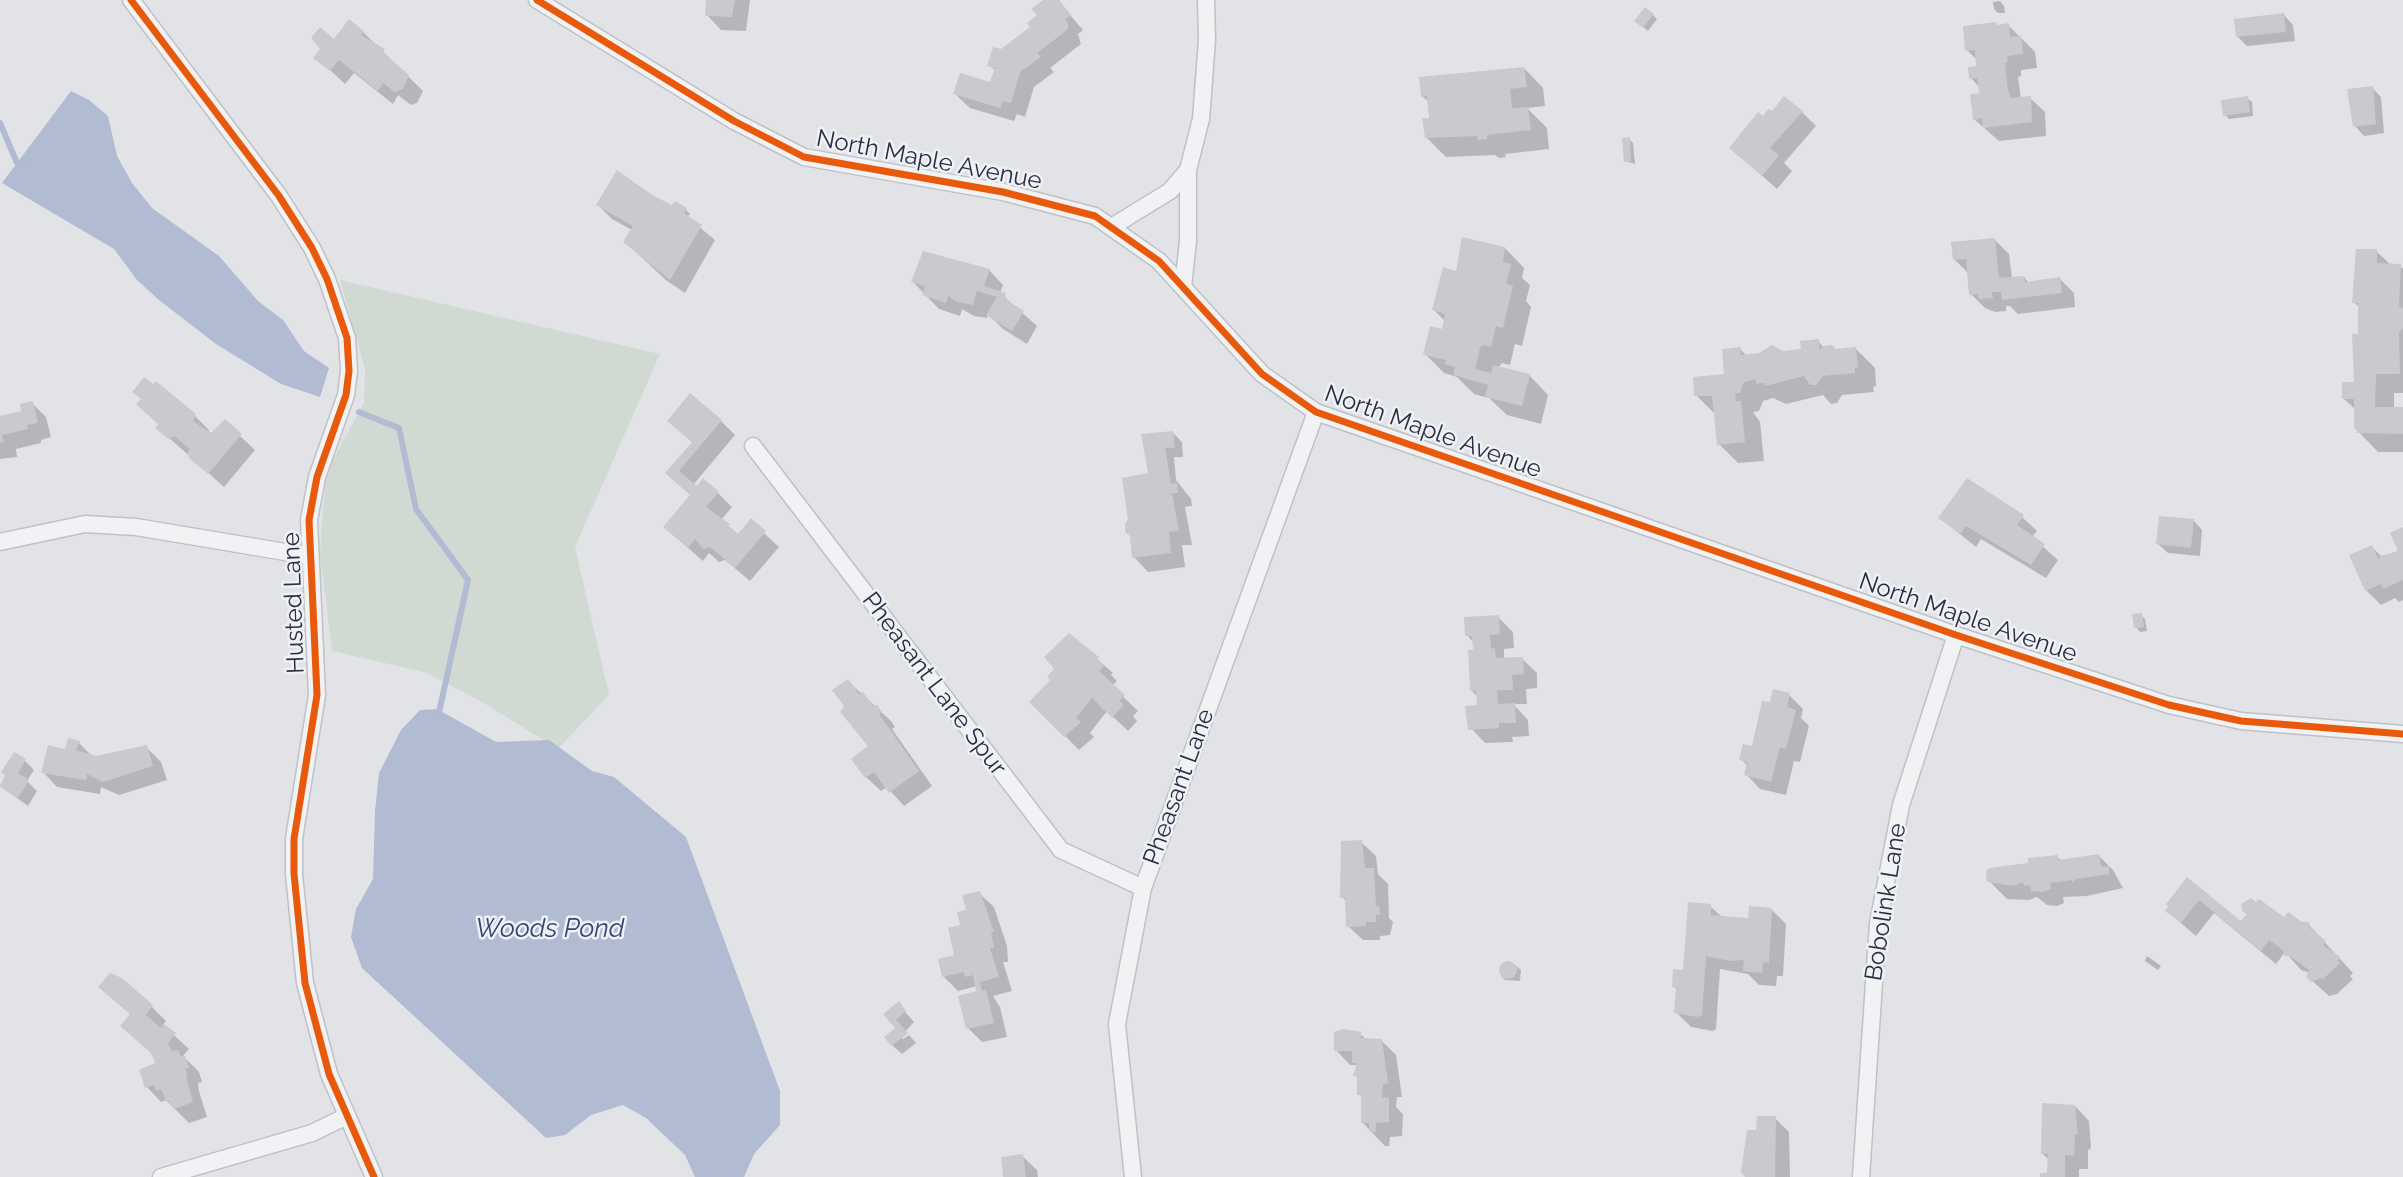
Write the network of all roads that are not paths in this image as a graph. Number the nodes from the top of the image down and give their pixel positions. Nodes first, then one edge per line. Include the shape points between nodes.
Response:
1 (131, 0) edge
2 (537, 0) edge
3 (1206, 0) edge
4 (1188, 170) junction
5 (1113, 226) junction
6 (1183, 287) junction
7 (1316, 412) junction
8 (752, 446) dead end
9 (0, 542) edge
10 (309, 556) junction
11 (1956, 635) junction
12 (2403, 734) edge
13 (1143, 888) junction
14 (345, 1117) junction
15 (161, 1177) edge
16 (373, 1177) edge
17 (1133, 1177) edge
18 (1861, 1177) edge

1 - 10 street, Husted Lane via 279,196 327,279 347,338 346,395 317,477 309,520
2 - 5 street, North Maple Avenue via 770,142 804,157 1003,192 1096,216
3 - 4 street via 1201,119
4 - 5 street via 1170,191
4 - 6 street
5 - 6 street, North Maple Avenue
6 - 7 street, North Maple Avenue via 1262,374
7 - 11 street, North Maple Avenue
7 - 13 street, Pheasant Lane
8 - 13 street, Pheasant Lane Spur via 1061,850
9 - 10 street via 97,525 210,537
10 - 14 street, Husted Lane via 317,695 294,839 294,874 305,983
11 - 12 street, North Maple Avenue via 2209,716
11 - 18 street, Bobolink Lane via 1901,805 1878,923
13 - 17 street, Pheasant Lane via 1117,1024
14 - 15 street via 312,1133
14 - 16 street, Husted Lane

